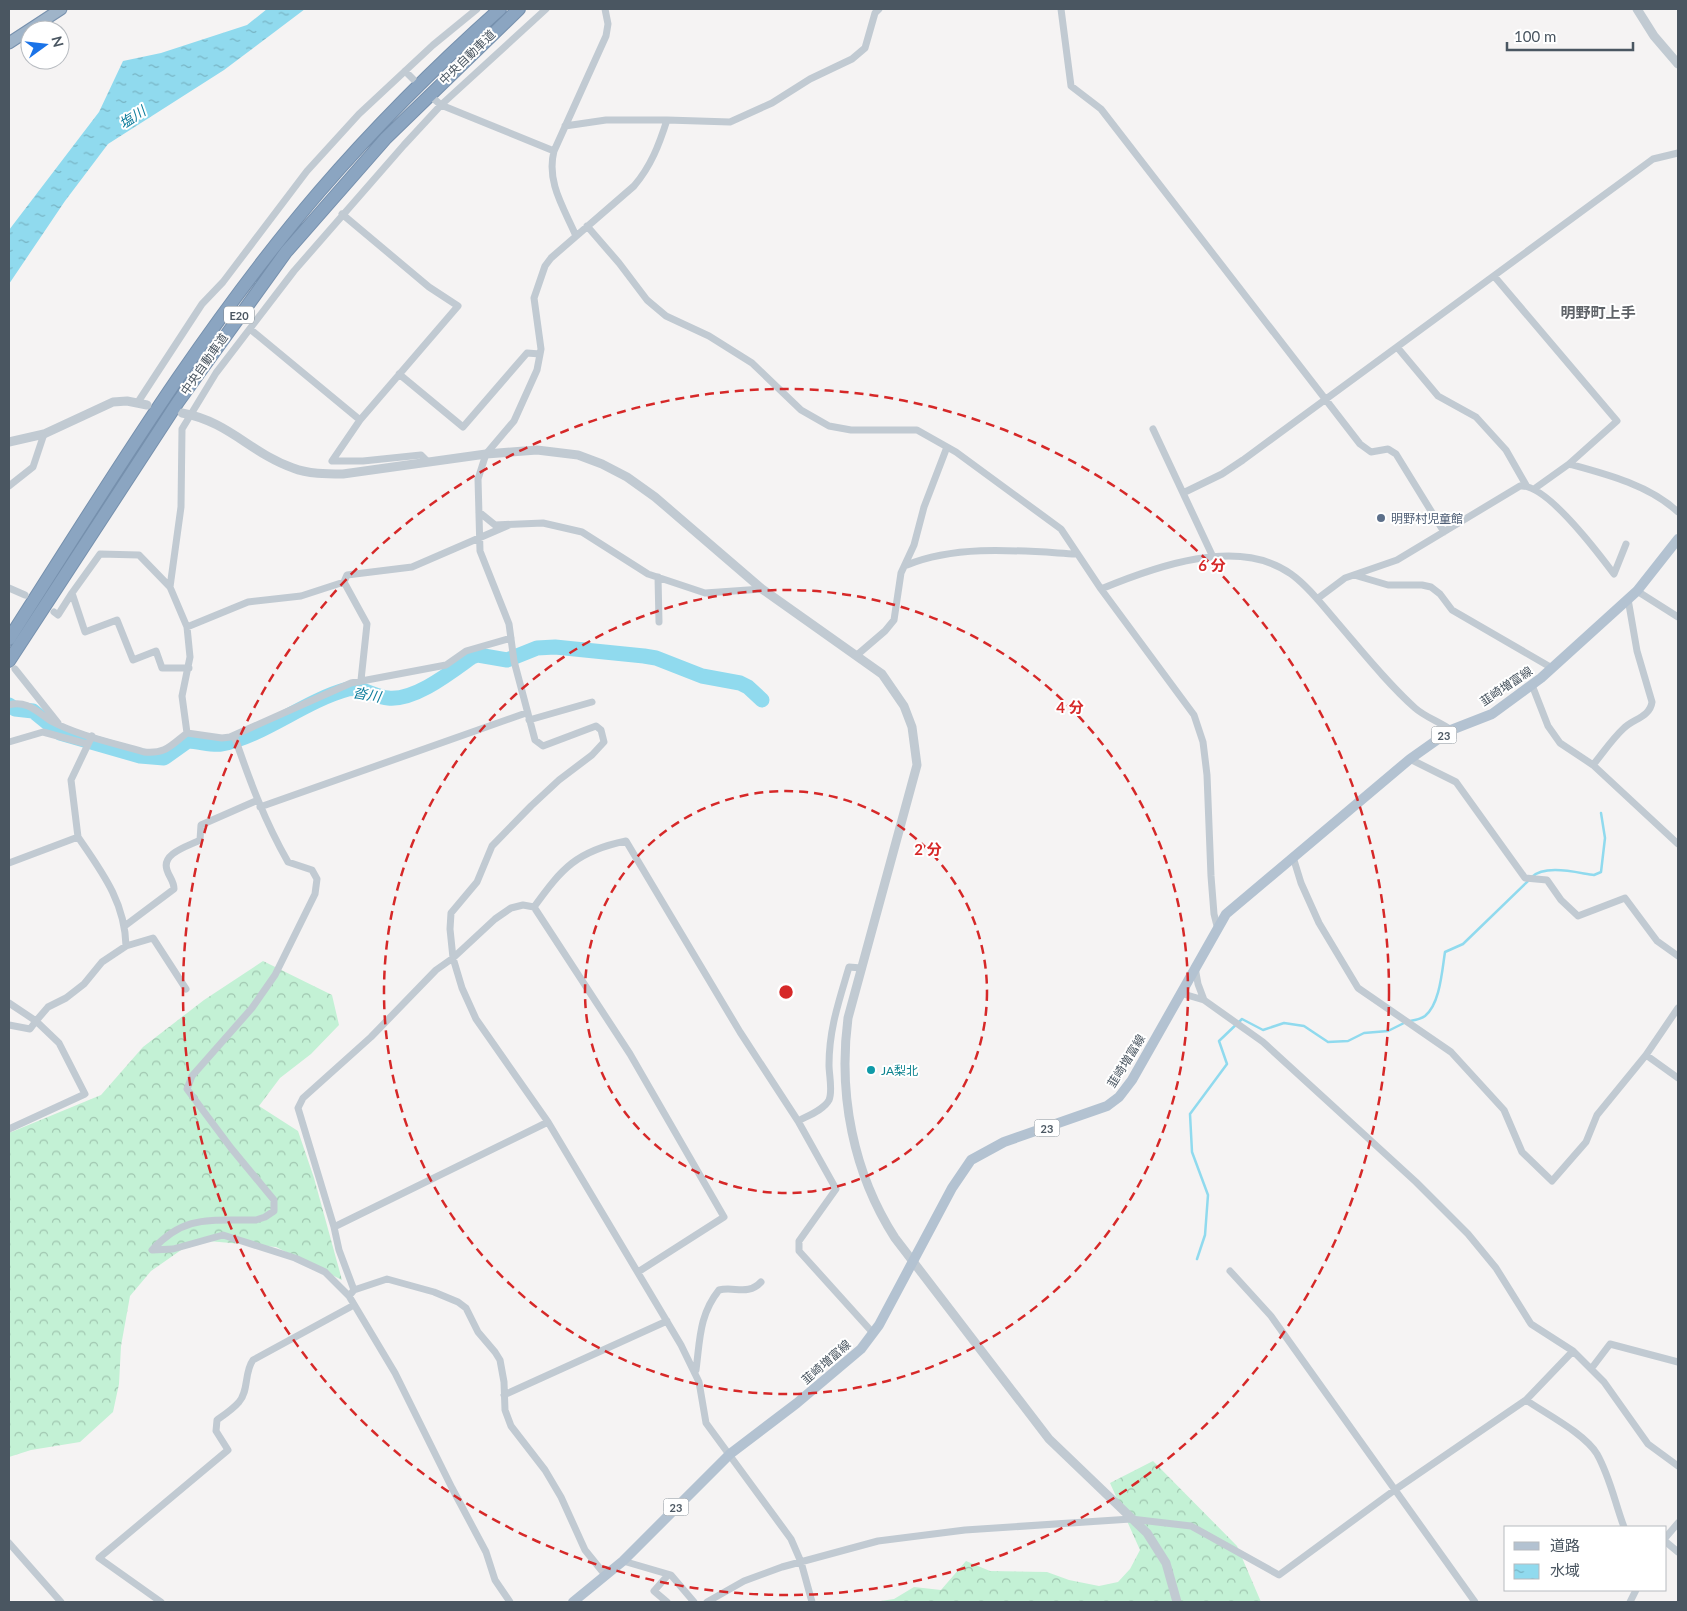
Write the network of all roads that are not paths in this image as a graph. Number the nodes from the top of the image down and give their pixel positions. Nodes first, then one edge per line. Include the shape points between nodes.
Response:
1 (61, 9) edge
2 (477, 9) edge
3 (500, 9) edge
4 (519, 9) edge
5 (546, 9) edge
6 (604, 9) edge
7 (1061, 9) edge
8 (1637, 9) edge
9 (876, 10) edge
10 (9, 43) edge
11 (1678, 64) edge
12 (405, 71) junction
13 (413, 79) dead end
14 (434, 99) dead end
15 (441, 105) junction
16 (667, 120) junction
17 (565, 126) junction
18 (554, 151) junction
19 (1678, 153) edge
20 (342, 214) junction
21 (587, 226) junction
22 (576, 236) junction
23 (1494, 276) junction
24 (250, 330) junction
25 (1397, 347) junction
26 (540, 354) junction
27 (399, 374) junction
28 (1325, 399) junction
29 (142, 404) joint
30 (182, 413) dead end
31 (192, 415) junction
32 (360, 420) junction
33 (1153, 429) dead end
34 (44, 434) junction
35 (9, 442) edge
36 (947, 448) junction
37 (486, 454) junction
38 (428, 462) junction
39 (1569, 464) junction
40 (1526, 485) junction
41 (9, 486) edge
42 (1534, 489) junction
43 (1183, 493) junction
44 (479, 512) junction
45 (1678, 512) edge
46 (509, 525) junction
47 (1444, 532) junction
48 (480, 536) junction
49 (1678, 539) edge
50 (1626, 544) dead end
51 (1076, 554) junction
52 (1212, 557) junction
53 (906, 565) junction
54 (1354, 575) junction
55 (658, 577) junction
56 (344, 582) junction
57 (170, 586) junction
58 (762, 588) junction
59 (1101, 588) junction
60 (10, 590) edge
61 (1637, 591) junction
62 (72, 592) junction
63 (25, 595) dead end
64 (1318, 599) junction
65 (1628, 599) junction
66 (54, 612) dead end
67 (1678, 617) edge
68 (659, 622) dead end
69 (187, 627) junction
70 (511, 638) junction
71 (9, 639) edge
72 (857, 655) junction
73 (12, 665) edge
74 (189, 668) junction
75 (1552, 668) junction
76 (361, 680) junction
77 (1532, 685) junction
78 (592, 702) dead end
79 (9, 705) edge
80 (528, 716) junction
81 (63, 726) junction
82 (1450, 730) junction
83 (186, 733) junction
84 (234, 735) junction
85 (92, 736) junction
86 (69, 739) junction
87 (9, 742) edge
88 (88, 744) junction
89 (1410, 758) junction
90 (1593, 765) junction
91 (259, 803) junction
92 (78, 836) junction
93 (1678, 844) edge
94 (1293, 857) junction
95 (9, 863) edge
96 (534, 907) junction
97 (126, 925) junction
98 (1217, 926) junction
99 (126, 946) junction
100 (1678, 956) edge
101 (453, 958) junction
102 (1196, 967) junction
103 (861, 968) junction
104 (186, 989) dead end
105 (1180, 993) junction
106 (1204, 1000) junction
107 (9, 1004) edge
108 (1678, 1008) edge
109 (36, 1021) junction
110 (9, 1025) edge
111 (1646, 1055) junction
112 (1678, 1078) edge
113 (798, 1121) junction
114 (548, 1122) junction
115 (9, 1129) edge
116 (334, 1227) junction
117 (912, 1261) junction
118 (1230, 1271) dead end
119 (638, 1272) junction
120 (761, 1282) dead end
121 (354, 1290) junction
122 (349, 1296) junction
123 (354, 1305) junction
124 (667, 1321) junction
125 (873, 1333) junction
126 (1573, 1351) junction
127 (1678, 1362) edge
128 (1591, 1370) junction
129 (696, 1371) junction
130 (504, 1395) junction
131 (1526, 1400) junction
132 (730, 1454) junction
133 (1678, 1466) edge
134 (1396, 1489) junction
135 (1132, 1519) junction
136 (1678, 1523) edge
137 (1624, 1526) edge
138 (1667, 1536) edge
139 (9, 1543) edge
140 (1667, 1543) edge
141 (1678, 1552) edge
142 (623, 1561) junction
143 (801, 1562) junction
144 (668, 1575) junction
145 (606, 1576) junction
146 (61, 1602) edge
147 (161, 1602) edge
148 (510, 1602) edge
149 (573, 1602) edge
150 (664, 1602) edge
151 (694, 1602) edge
152 (707, 1602) edge
153 (812, 1602) edge
154 (1177, 1602) edge
155 (1475, 1602) edge

1 - 10 highway
2 - 12 street
3 - 71 highway, 中央自動車道 / E20 via 377,128 276,245 165,396
4 - 73 highway, 中央自動車道 / E20 via 386,138 286,252 178,402
5 - 15 street
6 - 17 street via 608,24 606,36
7 - 28 street via 1070,86 1101,109
8 - 11 street via 1654,36
9 - 16 street via 865,48 852,59 810,79 772,104 730,122
12 - 13 street
12 - 29 street via 359,114 307,171 223,282 202,304
14 - 15 street
15 - 18 street
15 - 20 street
16 - 17 street via 606,120
16 - 21 street via 645,173
17 - 18 street
18 - 22 street via 551,163 553,185
19 - 23 street via 1653,160
20 - 24 street
20 - 27 street via 429,288 458,306
21 - 22 street
21 - 36 street via 647,300 666,316 709,336 752,363 800,410 829,426 851,430 917,430
22 - 26 street via 551,258 534,298
23 - 25 street
23 - 39 street via 1617,421
24 - 31 street via 216,373
24 - 32 street
25 - 28 street
25 - 40 street via 1438,396 1476,417 1506,450
26 - 27 street via 527,353 463,427
26 - 37 street via 537,370 514,421
27 - 32 street
28 - 43 street via 1229,469
28 - 47 street via 1366,450 1376,453 1388,449 1396,454
29 - 34 street via 113,402
30 - 31 street
31 - 38 street via 213,421 281,463 308,472 343,474
31 - 57 street via 182,429 181,507
32 - 38 street via 332,461 421,455
33 - 43 street
34 - 35 street
34 - 41 street via 33,467
36 - 51 street via 1061,529
36 - 53 street
37 - 38 street
37 - 44 street via 478,479
37 - 58 street via 548,451 578,455 602,464 656,497
39 - 42 street
39 - 45 street via 1655,495
40 - 42 street
40 - 47 street
42 - 50 street via 1584,533 1614,574
43 - 52 street
44 - 46 street via 495,525
44 - 48 street
46 - 48 street
46 - 55 street via 549,523 582,532
47 - 54 street via 1397,560
48 - 56 street via 412,567 347,575
48 - 70 street via 480,551 509,624
49 - 61 main road, 韮崎増富線 / 23
51 - 53 street via 944,554
51 - 59 street
52 - 59 street via 1158,568
52 - 64 street via 1242,558 1279,567 1292,574
53 - 72 street via 899,584 894,620
54 - 64 street
54 - 75 street via 1388,586 1431,587 1452,610
55 - 58 street via 705,593
55 - 68 street
56 - 69 street via 301,596 248,602
56 - 76 street via 367,624
57 - 62 street via 139,555 106,553 100,554
57 - 69 street
58 - 72 street
59 - 98 street via 1194,715 1207,775 1212,891
60 - 63 street
61 - 65 main road, 韮崎増富線 / 23
61 - 67 street
62 - 66 street via 58,615
62 - 74 street via 86,632 116,620 133,660 156,652 162,668
64 - 82 street via 1417,710
65 - 75 main road, 韮崎増富線 / 23
65 - 90 street via 1651,708 1647,714 1624,727
69 - 74 street
70 - 76 street via 466,651 446,665
70 - 80 street
72 - 103 street via 882,674 904,706 912,727 917,764
73 - 81 street
74 - 83 street via 182,696
75 - 77 main road, 韮崎増富線 / 23
76 - 84 street
77 - 82 main road, 韮崎増富線 / 23 via 1492,714
77 - 90 street via 1548,726 1560,743
78 - 80 street
79 - 81 street via 27,705
80 - 91 street
80 - 101 street via 535,740 543,746 596,726 602,730 604,742 592,756 531,806 492,846 477,882 452,913
81 - 85 street
81 - 86 street
82 - 89 main road, 韮崎増富線 / 23
83 - 84 street via 222,738
83 - 85 street via 165,751 159,752 144,752
84 - 91 street
85 - 88 street
86 - 87 street via 43,732
86 - 88 street
88 - 92 street via 72,780
89 - 94 main road, 韮崎増富線 / 23
89 - 100 street via 1456,782 1526,878 1547,880 1578,916 1624,898 1657,941
90 - 93 street
91 - 97 street via 201,825 200,840 169,856 166,861 174,889
91 - 122 street via 288,862 312,870 317,879 315,894 288,952 264,993 192,1076 187,1089 230,1148 274,1200 274,1211 256,1220 187,1224 166,1234 152,1250 173,1249 223,1234 287,1255 325,1272
92 - 95 street
92 - 97 street via 104,874
94 - 98 main road, 韮崎増富線 / 23 via 1247,894
94 - 111 street via 1319,923 1358,988 1451,1052 1504,1110 1522,1152 1552,1181 1586,1142 1597,1115
96 - 101 street via 511,908
96 - 113 street via 558,874 573,861 606,845 626,841 740,1032
96 - 119 street via 630,1054 724,1217
97 - 99 street
98 - 102 main road, 韮崎増富線 / 23
99 - 104 street via 154,938
99 - 109 street via 102,962 91,977 66,998 48,1007
101 - 114 street via 476,1020
101 - 116 street via 436,970 371,1038 303,1098 298,1108
102 - 105 main road, 韮崎増富線 / 23
102 - 106 street
103 - 113 street via 849,967 837,1003 829,1064 830,1098 824,1106
103 - 117 street via 844,1045 845,1084 852,1128 859,1162 872,1198
105 - 106 street
105 - 117 main road, 韮崎増富線 / 23 via 1132,1080 1119,1097 1073,1120 1004,1142 971,1160
106 - 126 street via 1263,1042 1416,1182 1468,1234 1496,1268 1531,1324
107 - 109 street
108 - 111 street
109 - 110 street via 30,1029
109 - 115 street via 59,1043 85,1094
111 - 112 street
113 - 125 street via 836,1189 799,1241 799,1251
114 - 116 street
114 - 119 street
116 - 121 street
117 - 125 main road, 韮崎増富線 / 23
117 - 135 street via 1049,1439
118 - 134 street via 1271,1316
119 - 124 street
120 - 129 street via 755,1288 742,1291 719,1290 712,1298 701,1327
121 - 122 street
121 - 130 street via 387,1279 458,1302 466,1308 478,1332 500,1360
122 - 123 street
123 - 147 street via 252,1360 239,1402 216,1420 216,1431 228,1450 98,1558
123 - 148 street via 394,1373 486,1552 495,1580
124 - 129 street
124 - 130 street
125 - 132 main road, 韮崎増富線 / 23 via 861,1349 833,1374
126 - 128 street
126 - 131 street
127 - 128 street via 1610,1344
128 - 133 street via 1604,1382 1648,1444
129 - 132 street via 706,1423
130 - 145 street via 511,1426 545,1470 561,1497 584,1550
131 - 134 street
131 - 137 street via 1585,1440 1596,1453 1610,1482
132 - 142 main road, 韮崎増富線 / 23
132 - 143 street via 745,1479 787,1532
134 - 135 street via 1279,1575 1191,1526
134 - 155 street
135 - 143 street via 912,1535
135 - 154 street via 1157,1547 1166,1564
136 - 138 street
139 - 146 street
140 - 141 street
142 - 144 street
142 - 145 main road, 韮崎増富線 / 23
143 - 152 street via 744,1581
143 - 153 street
144 - 150 street via 654,1591
144 - 151 street
145 - 149 main road, 韮崎増富線 / 23

